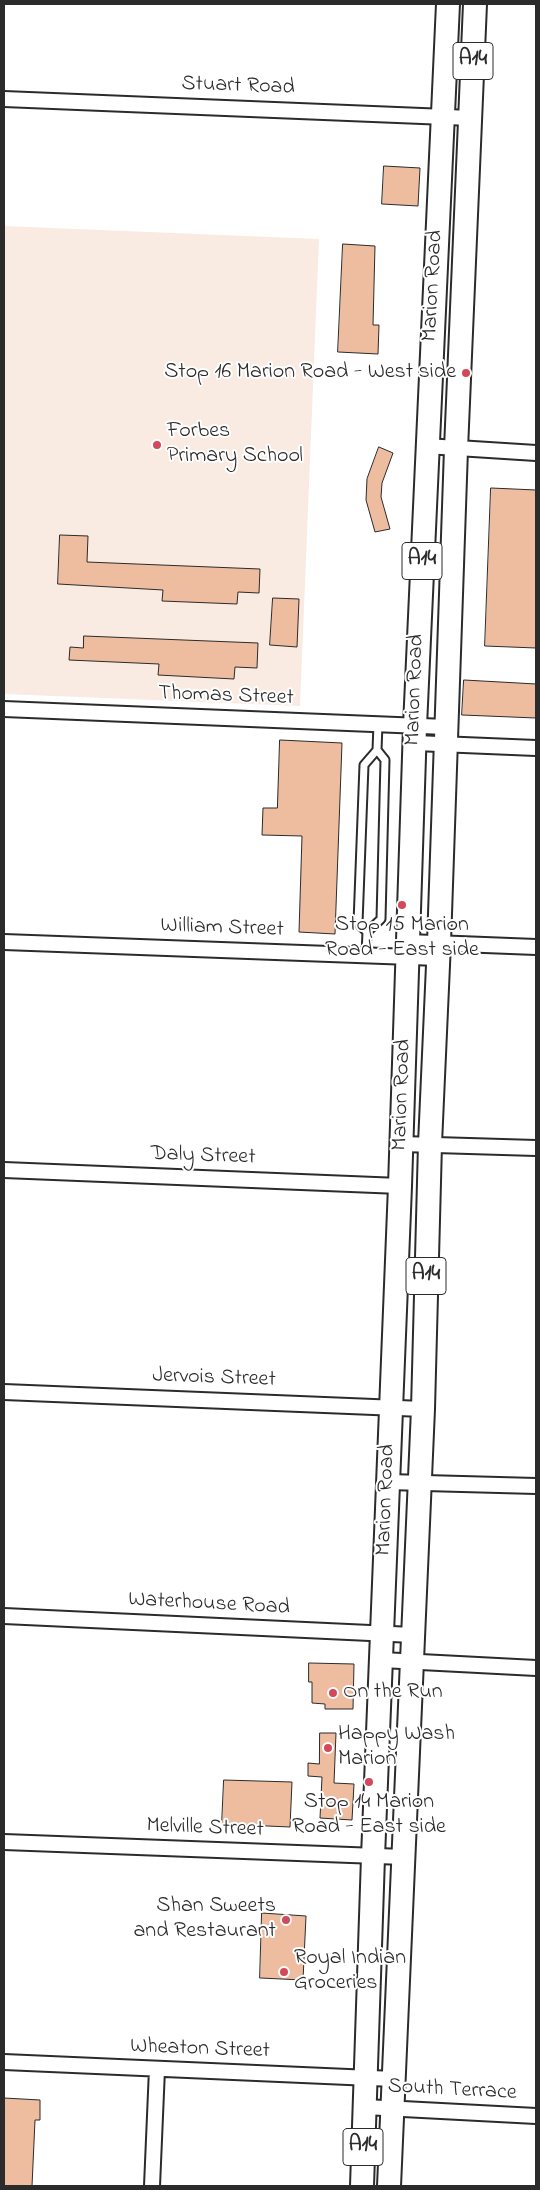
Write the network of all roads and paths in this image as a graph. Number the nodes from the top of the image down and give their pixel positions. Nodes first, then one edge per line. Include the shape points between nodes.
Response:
1 (448, 4) edge
2 (475, 4) edge
3 (4, 99) edge
4 (442, 116) junction
5 (471, 118) junction
6 (426, 446) junction
7 (456, 449) junction
8 (536, 453) edge
9 (4, 709) edge
10 (378, 724) junction
11 (415, 734) junction
12 (446, 735) junction
13 (536, 748) edge
14 (378, 750) junction
15 (367, 932) junction
16 (4, 942) edge
17 (536, 947) edge
18 (407, 949) junction
19 (439, 950) junction
20 (366, 955) junction
21 (402, 1144) junction
22 (430, 1144) junction
23 (536, 1148) edge
24 (4, 1170) edge
25 (400, 1186) junction
26 (4, 1392) edge
27 (390, 1407) junction
28 (423, 1409) junction
29 (388, 1482) junction
30 (420, 1483) junction
31 (536, 1486) edge
32 (4, 1616) edge
33 (382, 1634) junction
34 (413, 1635) junction
35 (382, 1660) junction
36 (412, 1661) junction
37 (536, 1668) edge
38 (4, 1842) edge
39 (373, 1857) junction
40 (404, 1857) junction
41 (4, 2062) edge
42 (157, 2069) junction
43 (366, 2078) junction
44 (394, 2079) junction
45 (365, 2107) junction
46 (392, 2109) junction
47 (536, 2116) edge
48 (152, 2186) edge
49 (362, 2186) edge
50 (389, 2186) edge

1 - 4 main road, Marion Road / A14
2 - 5 main road, Marion Road / A14
3 - 4 street, Stuart Road
4 - 5 street, Stuart Road
4 - 6 main road, Marion Road / A14
5 - 7 main road, Marion Road / A14
6 - 7 street
6 - 11 main road, Marion Road / A14
7 - 8 street
7 - 12 main road, Marion Road / A14
9 - 10 street, Thomas Street
10 - 11 street, Thomas Street
10 - 14 lane
11 - 12 street, Thomas Street
11 - 18 main road, Marion Road / A14
12 - 13 street, Thomas Street
12 - 19 main road, Marion Road / A14
14 - 15 lane via 385,760 381,919
14 - 15 lane via 364,765 358,923
15 - 20 lane
16 - 20 street, William Street
17 - 19 street, William Street
18 - 19 street, William Street
18 - 20 street, William Street
18 - 21 main road, Marion Road / A14
19 - 22 main road, Marion Road / A14
21 - 22 street
21 - 25 main road, Marion Road / A14
22 - 23 street
22 - 28 main road, Marion Road / A14
24 - 25 street, Daly Street
25 - 27 main road, Marion Road / A14
26 - 27 street, Jervois Street
27 - 28 street, Jervois Street
27 - 29 main road, Marion Road / A14
28 - 30 main road, Marion Road / A14
29 - 30 street
29 - 33 main road, Marion Road / A14
30 - 31 street
30 - 34 main road, Marion Road / A14
32 - 33 street, Waterhouse Road
33 - 34 street, Waterhouse Road
33 - 35 main road, Marion Road / A14
34 - 36 main road, Marion Road / A14
35 - 36 street
35 - 39 main road, Marion Road / A14
36 - 37 street
36 - 40 main road, Marion Road / A14
38 - 39 street, Melville Street
39 - 40 street, Melville Street
39 - 43 main road, Marion Road / A14
40 - 44 main road, Marion Road / A14
41 - 42 street, Wheaton Street
42 - 43 street, Wheaton Street
42 - 48 street
43 - 44 street, Wheaton Street
43 - 45 main road, Marion Road / A14
44 - 46 main road, Marion Road / A14
45 - 46 street, South Terrace
45 - 49 main road, Marion Road / A14
46 - 47 street, South Terrace
46 - 50 main road, Marion Road / A14

